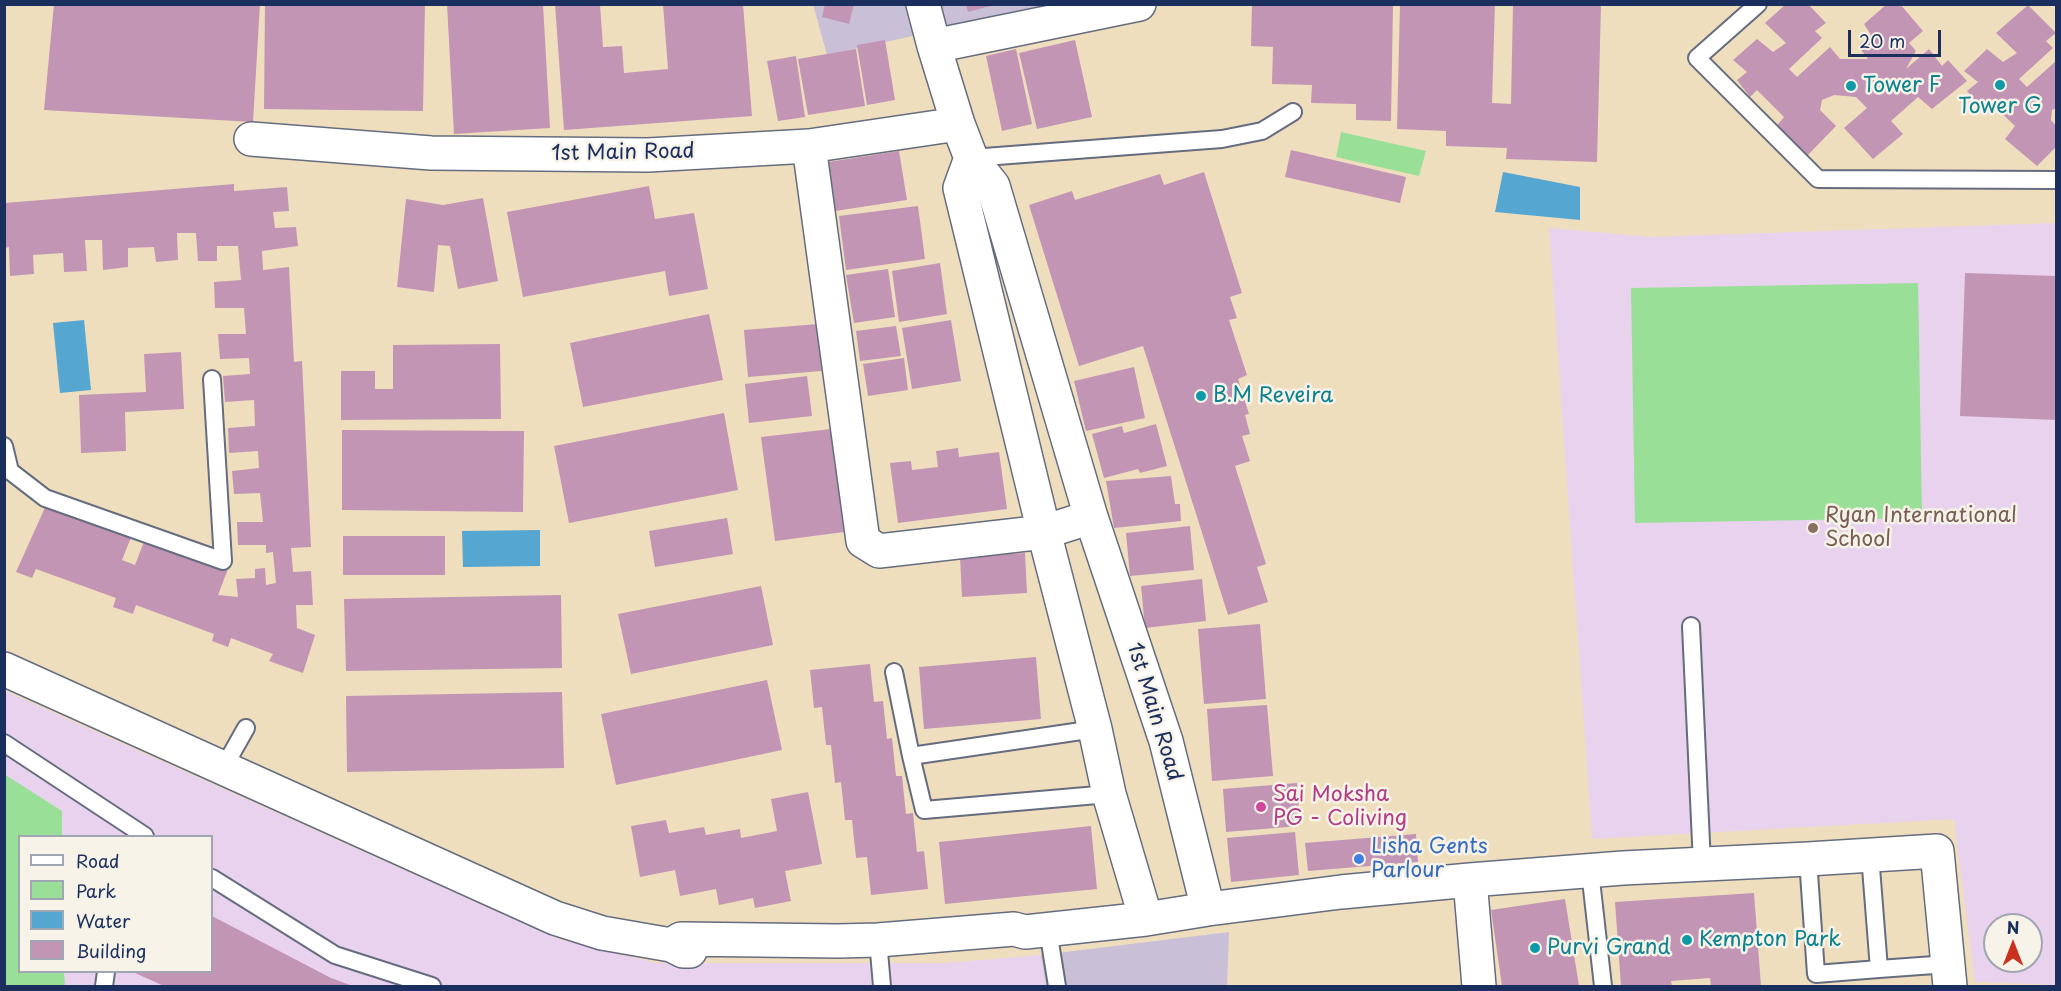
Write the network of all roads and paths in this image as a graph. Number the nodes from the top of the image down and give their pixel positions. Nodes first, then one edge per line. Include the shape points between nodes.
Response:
1 (923, 4) edge
2 (1139, 4) edge
3 (1758, 4) edge
4 (934, 46) junction
5 (1293, 112) dead end
6 (958, 124) junction
7 (250, 139) dead end
8 (809, 146) junction
9 (971, 158) junction
10 (2056, 180) edge
11 (212, 379) dead end
12 (4, 446) edge
13 (1091, 518) junction
14 (1044, 532) junction
15 (1691, 626) dead end
16 (4, 669) edge
17 (894, 672) dead end
18 (246, 728) dead end
19 (1095, 729) junction
20 (4, 743) edge
21 (911, 756) junction
22 (224, 767) junction
23 (1109, 794) junction
24 (126, 831) edge
25 (1870, 855) junction
26 (1808, 860) junction
27 (1702, 864) junction
28 (1590, 871) junction
29 (213, 879) edge
30 (1470, 880) junction
31 (1208, 909) junction
32 (1146, 919) junction
33 (1037, 931) junction
34 (879, 946) junction
35 (1879, 969) junction
36 (1949, 975) edge
37 (432, 987) edge
38 (882, 987) edge
39 (1057, 987) edge
40 (1479, 987) edge
41 (1603, 987) edge

1 - 4 street
2 - 4 street
3 - 10 lane via 1697,58 1818,179
4 - 6 street
5 - 9 lane via 1262,131 1222,139
6 - 8 street, 1st Main Road
6 - 9 street, 1st Main Road
7 - 8 street, 1st Main Road via 431,153 648,155
8 - 14 street via 863,541 879,550
9 - 13 street, 1st Main Road via 993,186
9 - 14 street via 960,188
11 - 12 lane via 223,561 45,498 10,471
13 - 14 street
13 - 31 street, 1st Main Road via 1166,741
14 - 19 street
15 - 27 lane
16 - 22 street
17 - 21 lane
18 - 22 lane
19 - 21 lane
19 - 23 street
20 - 24 lane
21 - 23 lane via 924,810
22 - 34 street via 555,918 602,933 671,945 681,939
23 - 32 street
25 - 26 street
25 - 35 lane
25 - 36 street via 1937,851
26 - 27 street
26 - 35 lane via 1816,974
27 - 28 street
28 - 30 street
28 - 41 lane
29 - 37 lane via 335,955
30 - 31 street via 1341,891
30 - 40 street
31 - 32 street
32 - 33 street
33 - 34 street via 1014,929
33 - 39 lane
34 - 38 lane
35 - 36 lane

